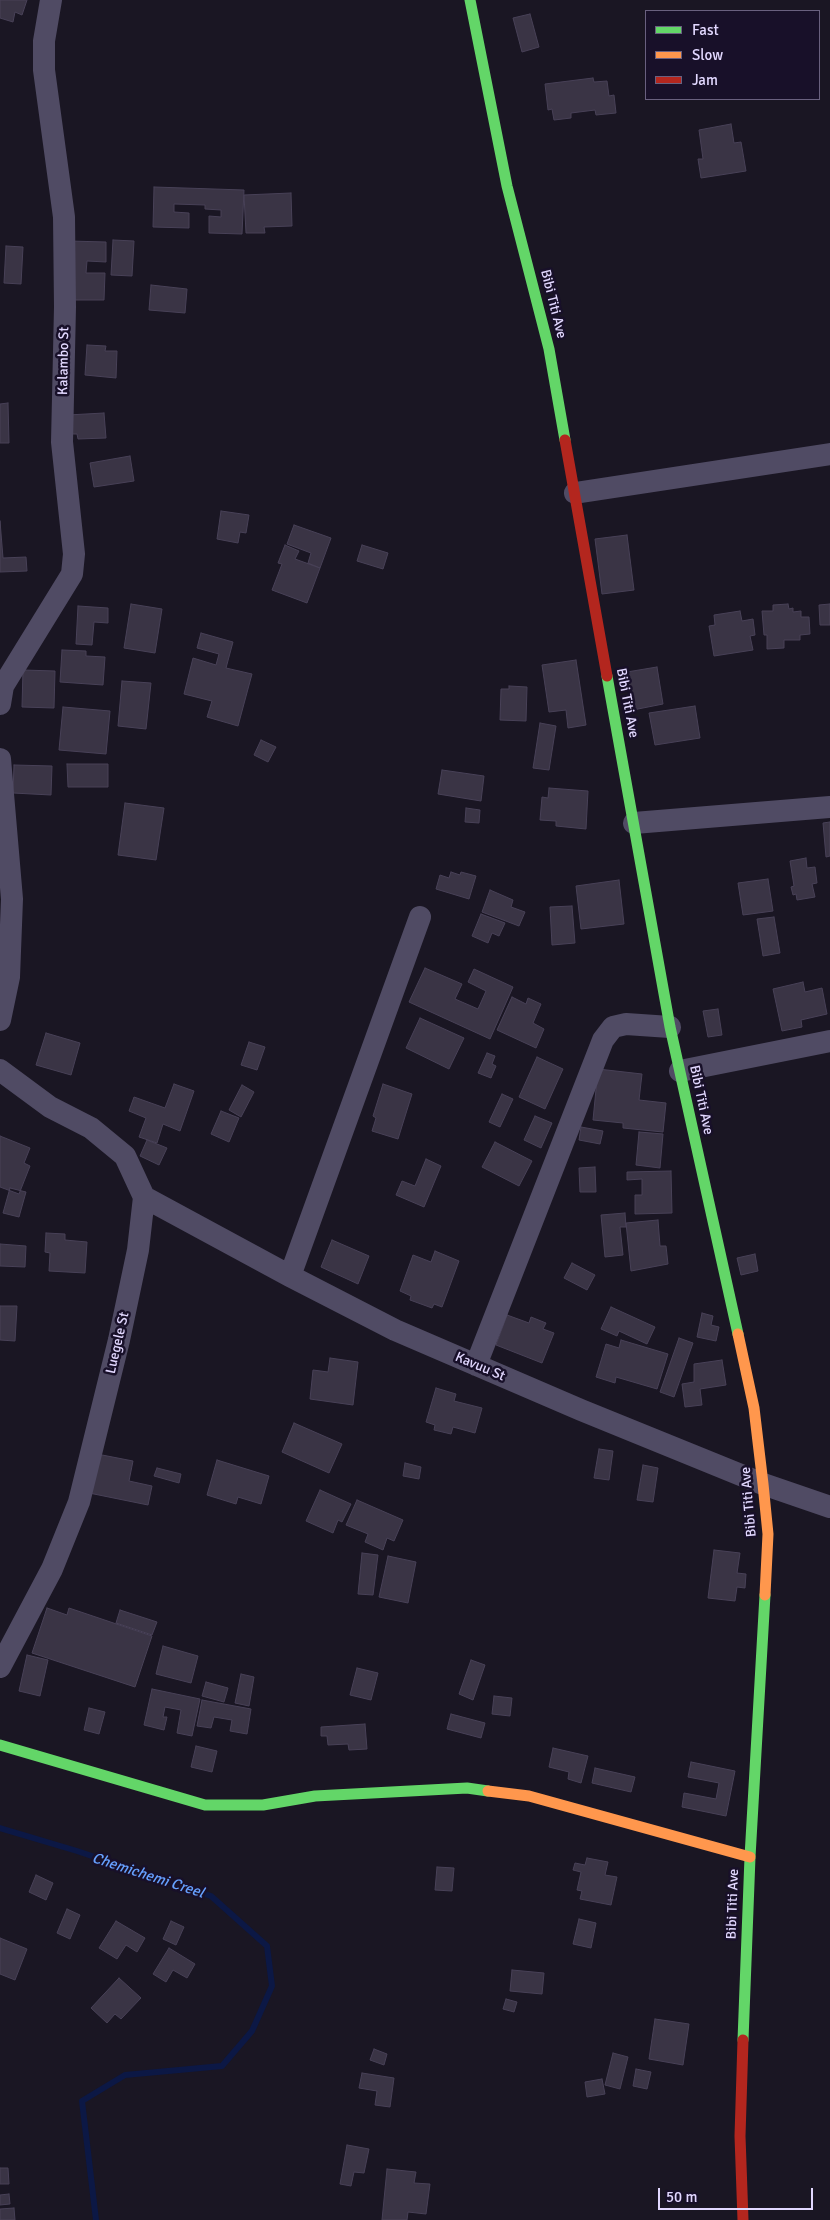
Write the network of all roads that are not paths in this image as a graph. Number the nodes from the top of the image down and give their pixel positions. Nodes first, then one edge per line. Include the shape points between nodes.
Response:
1 (51, 0) edge
2 (470, 0) edge
3 (830, 454) edge
4 (575, 493) junction
5 (0, 704) edge
6 (0, 759) edge
7 (830, 808) edge
8 (634, 824) junction
9 (420, 917) dead end
10 (0, 1020) edge
11 (670, 1027) junction
12 (830, 1041) edge
13 (0, 1070) edge
14 (680, 1071) junction
15 (144, 1197) junction
16 (290, 1276) junction
17 (476, 1365) junction
18 (763, 1484) junction
19 (830, 1507) edge
20 (0, 1667) edge
21 (0, 1745) edge
22 (750, 1857) junction
23 (743, 2220) edge

1 - 5 street, Kalambo St via 44,41 44,70 64,217 62,442 74,554 72,574 3,686
2 - 4 street, Bibi Titi Ave via 507,186 549,349
3 - 4 street
4 - 8 street, Bibi Titi Ave
6 - 10 street via 12,899 9,977
7 - 8 street
8 - 11 street, Bibi Titi Ave
9 - 16 street
11 - 14 street, Bibi Titi Ave
11 - 17 street via 626,1024 613,1027 603,1040
12 - 14 street
13 - 15 street via 50,1107 91,1128 125,1156
14 - 18 street, Bibi Titi Ave via 754,1408
15 - 16 street, Kavuu St
15 - 20 street, Luegele St via 138,1250 119,1340 79,1502 52,1569
16 - 17 street, Kavuu St via 395,1330
17 - 18 street, Kavuu St
18 - 19 street, Kavuu St
18 - 22 street, Bibi Titi Ave via 768,1534
21 - 22 street via 205,1805 263,1805 315,1796 467,1788 529,1796
22 - 23 street, Bibi Titi Ave via 740,2136

